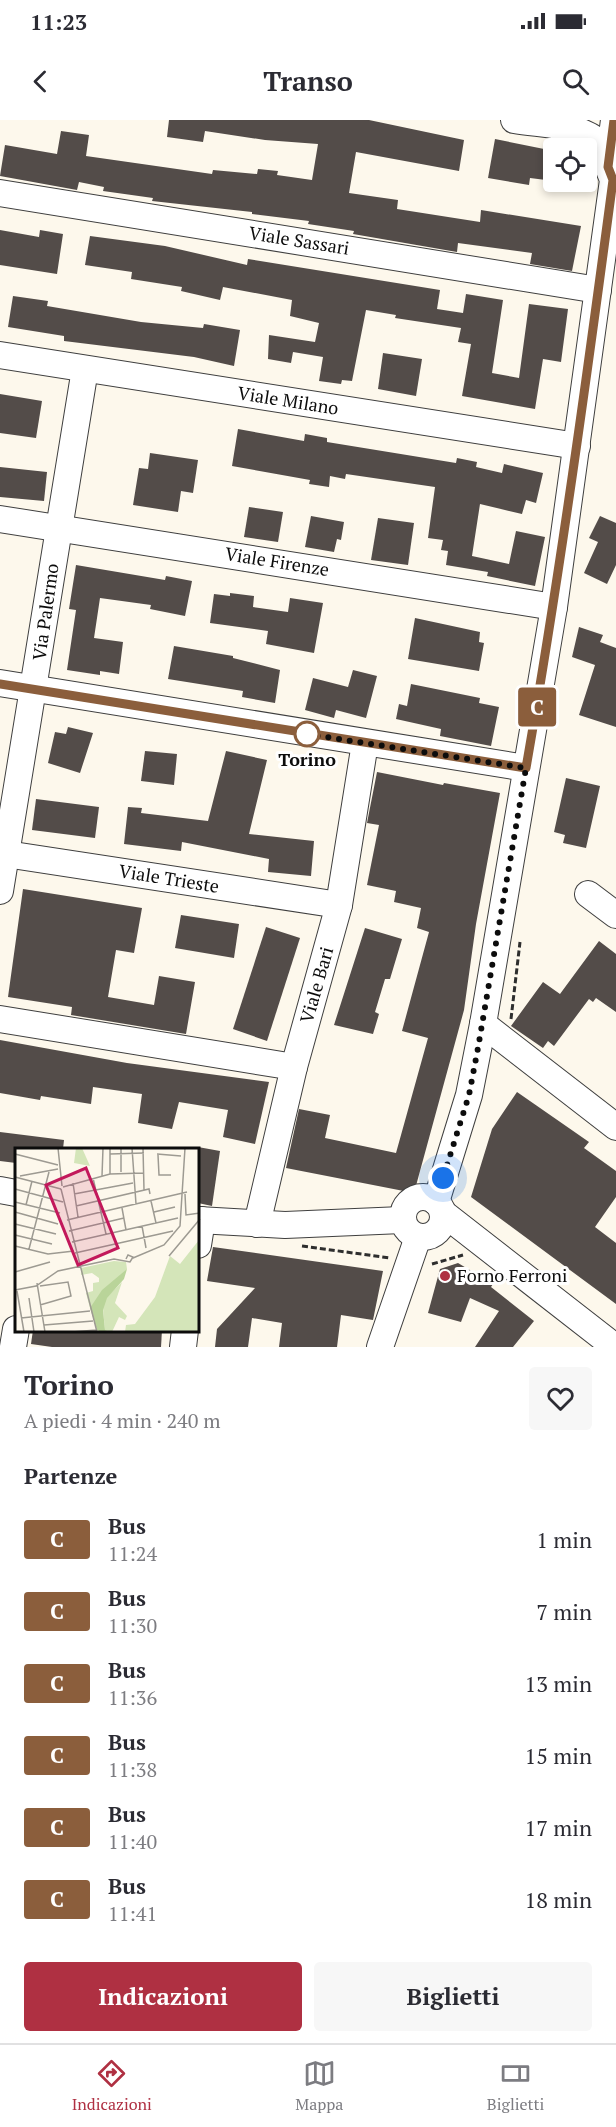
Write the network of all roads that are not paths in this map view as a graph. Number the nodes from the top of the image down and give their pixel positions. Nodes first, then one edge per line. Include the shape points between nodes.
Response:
1 (514, 120) edge
2 (609, 120) edge
3 (614, 120) edge
4 (613, 170) edge
5 (0, 193) edge
6 (598, 290) junction
7 (605, 322) edge
8 (0, 355) edge
9 (85, 369) junction
10 (577, 446) junction
11 (0, 519) edge
12 (58, 527) junction
13 (554, 607) junction
14 (0, 684) edge
15 (34, 689) junction
16 (365, 743) junction
17 (526, 768) junction
18 (3, 854) edge
19 (0, 891) edge
20 (588, 894) dead end
21 (339, 905) junction
22 (616, 915) edge
23 (0, 1019) edge
24 (483, 1024) junction
25 (294, 1067) junction
26 (616, 1127) edge
27 (0, 1190) edge
28 (15, 1193) edge
29 (440, 1208) junction
30 (257, 1224) junction
31 (200, 1228) edge
32 (410, 1228) junction
33 (16, 1332) edge
34 (185, 1332) edge
35 (13, 1347) edge
36 (183, 1347) edge
37 (380, 1347) edge
38 (615, 1347) edge

1 - 4 street via 586,132 600,141
2 - 3 street
3 - 4 street
4 - 6 street
5 - 6 street, Viale Sassari
6 - 7 street
7 - 10 street
8 - 9 street, Viale Milano
9 - 10 street, Viale Milano
9 - 12 street, Via Palermo
10 - 13 street
11 - 12 street, Viale Firenze
12 - 13 street, Viale Firenze
12 - 15 street, Via Palermo
13 - 17 street
14 - 15 street
15 - 16 street
15 - 18 street, Via Palermo
16 - 17 street
16 - 21 street, Viale Bari
17 - 24 street
18 - 19 street, Via Palermo
18 - 21 street, Viale Trieste
20 - 22 street
21 - 25 street, Viale Bari
23 - 25 street
24 - 26 street
24 - 29 street
25 - 30 street, Viale Bari
27 - 28 street
29 - 32 street via 442,1225 436,1233 426,1238
29 - 32 street via 425,1197 413,1199 405,1206
29 - 38 street
30 - 31 street
30 - 32 street
32 - 37 street
33 - 35 street
34 - 36 street

